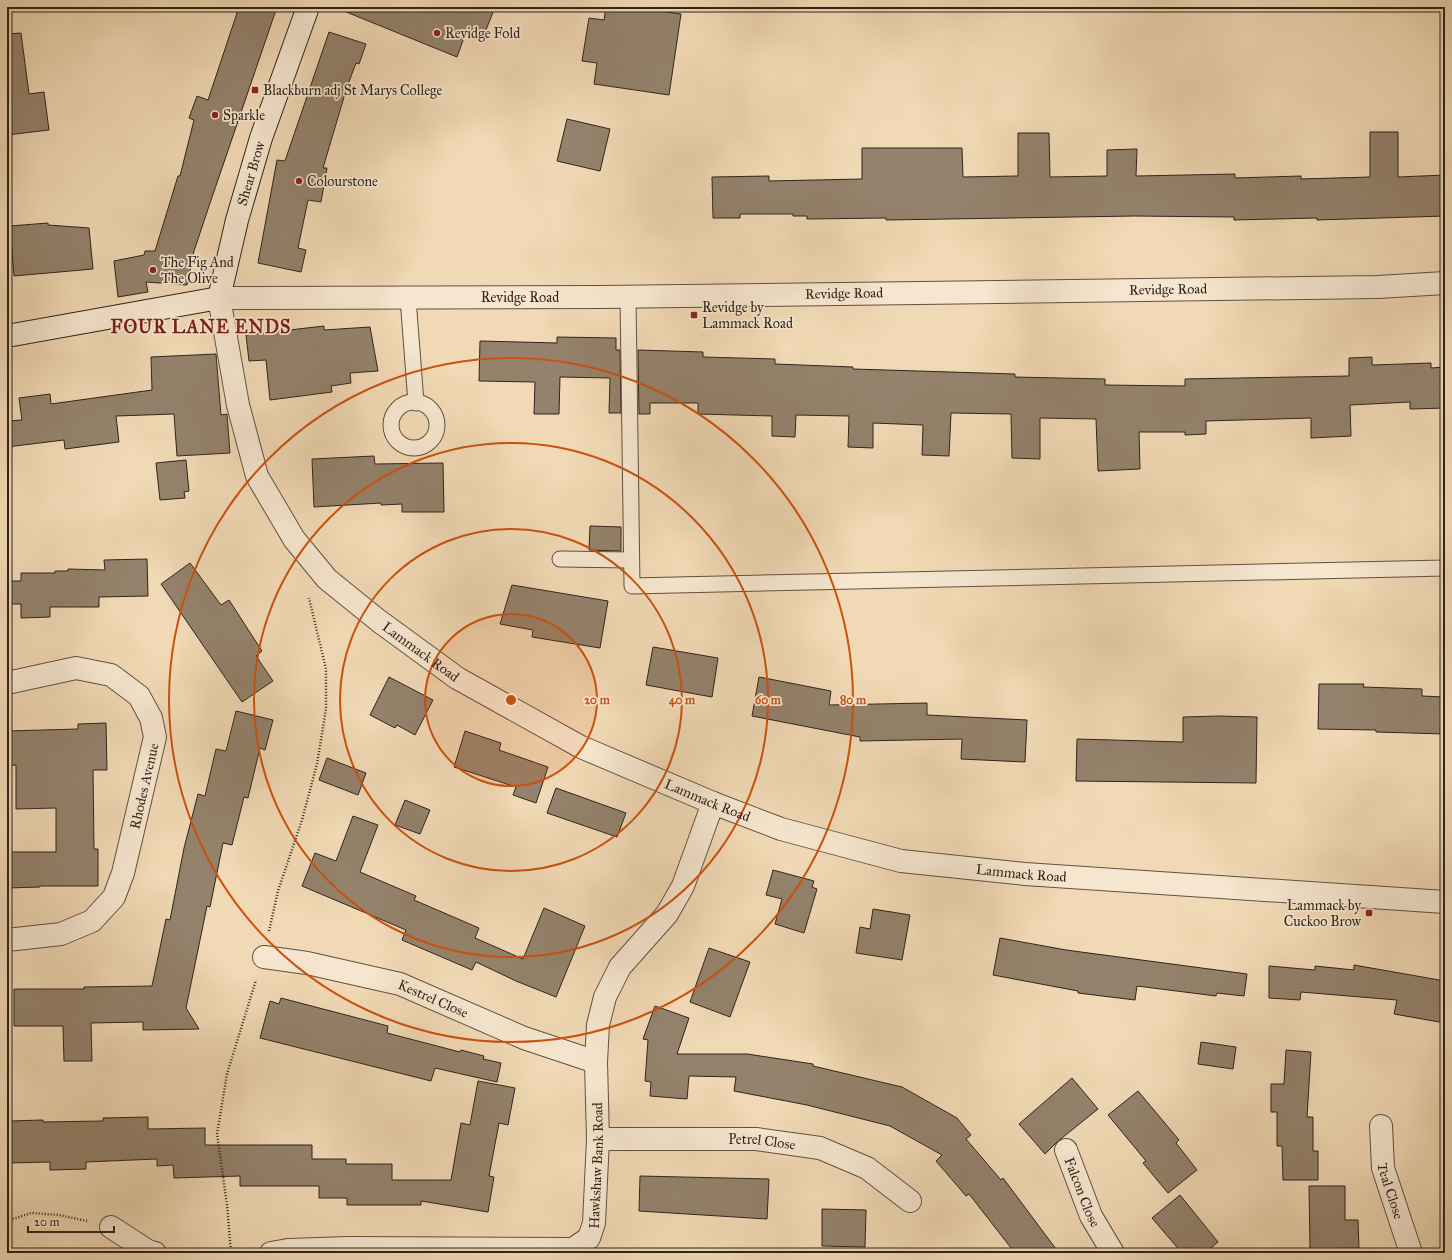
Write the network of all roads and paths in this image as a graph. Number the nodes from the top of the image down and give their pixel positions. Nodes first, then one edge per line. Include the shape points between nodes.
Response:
1 (308, 7) edge
2 (1445, 283) edge
3 (628, 296) junction
4 (219, 298) junction
5 (408, 298) junction
6 (7, 336) edge
7 (416, 403) dead end
8 (560, 558) dead end
9 (630, 560) junction
10 (1445, 568) edge
11 (308, 596) dead end
12 (7, 683) edge
13 (713, 803) junction
14 (1445, 902) edge
15 (7, 940) edge
16 (264, 957) junction
17 (596, 1062) junction
18 (1381, 1126) dead end
19 (598, 1139) junction
20 (1066, 1150) dead end
21 (910, 1201) dead end
22 (7, 1221) edge
23 (111, 1226) joint
24 (155, 1253) edge
25 (231, 1253) edge
26 (271, 1253) edge
27 (1113, 1253) edge
28 (1411, 1253) edge

1 - 4 street, Shear Brow via 259,146 237,220
2 - 3 street, Revidge Road
3 - 5 street, Revidge Road
3 - 9 lane
4 - 5 street, Revidge Road
4 - 6 street, Revidge Road
4 - 13 street, Lammack Road via 238,405 257,476 294,539 327,579 457,678 581,747
5 - 7 lane
8 - 9 lane
9 - 10 lane via 632,586
11 - 16 path via 326,669 326,709 318,764 278,891
12 - 15 street, Rhodes Avenue via 76,668 111,675 139,696 152,718 155,736 123,873 114,896 92,921 61,934
13 - 14 street, Lammack Road via 781,829 901,861 1026,874
13 - 17 street, Hawkshaw Bank Road via 683,886 667,914 620,967 611,983 598,1024
16 - 17 street, Kestrel Close via 307,963 400,984 524,1038
16 - 25 path via 242,1019 227,1074 217,1134
17 - 19 street, Hawkshaw Bank Road
18 - 28 street, Teal Close via 1383,1168
19 - 21 street, Petrel Close via 756,1139 820,1148 867,1168
19 - 26 street, Hawkshaw Bank Road via 594,1223 589,1238 573,1249 349,1248
20 - 27 street, Falcon Close via 1091,1216
22 - 23 path via 30,1212
23 - 24 street

